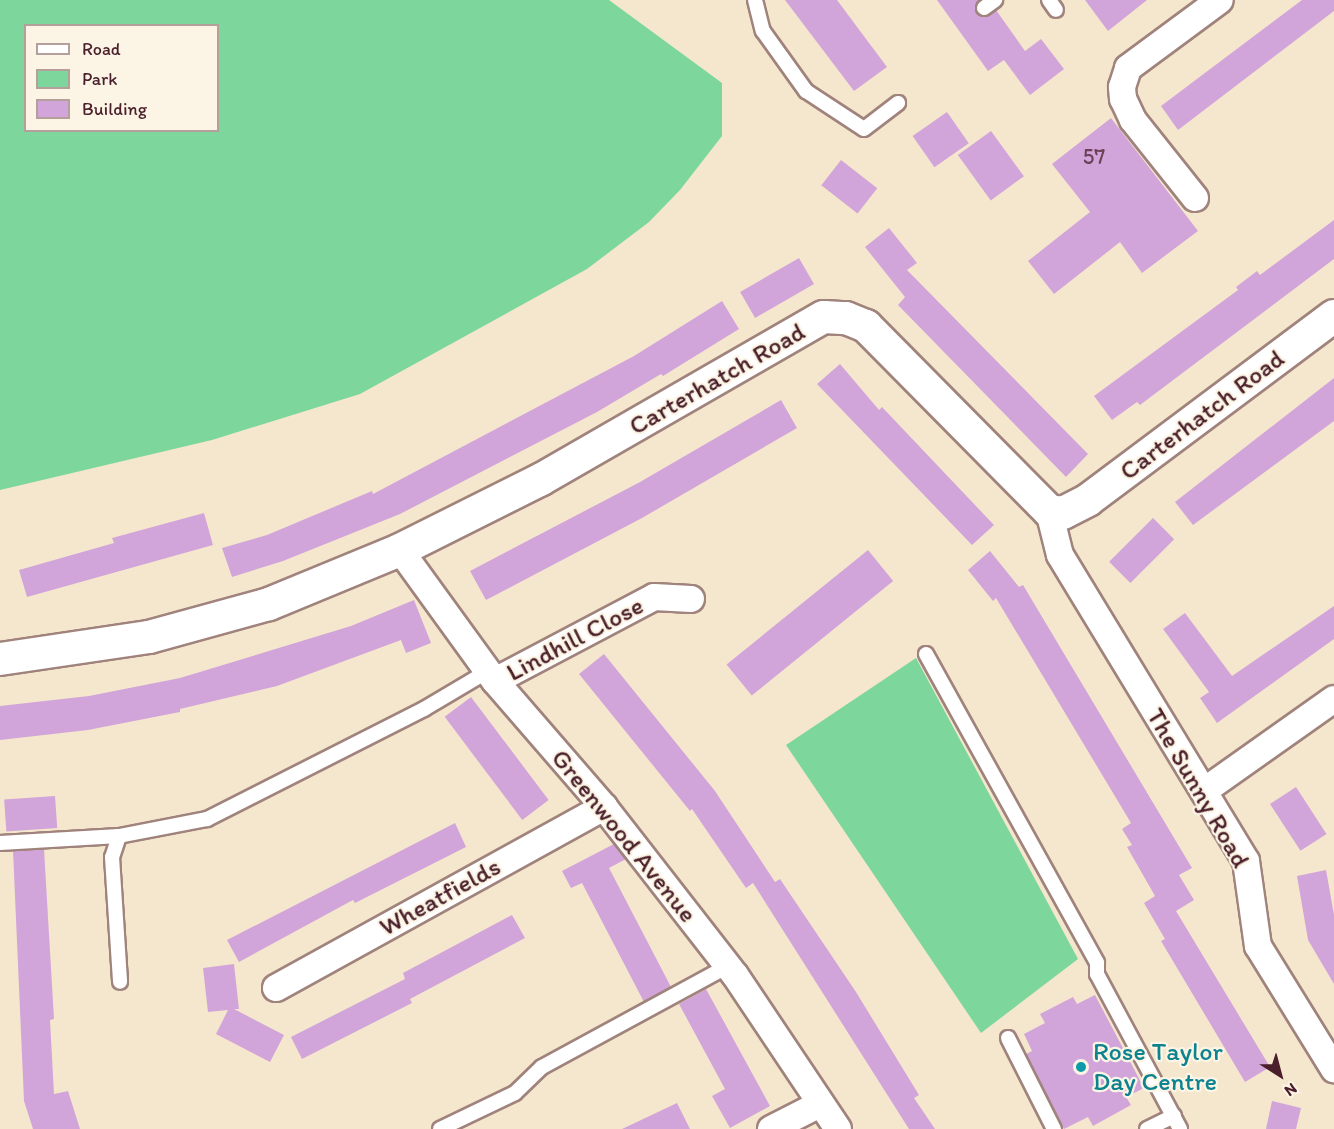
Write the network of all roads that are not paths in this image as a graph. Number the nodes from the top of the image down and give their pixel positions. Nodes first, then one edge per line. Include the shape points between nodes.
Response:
1 (755, 0) edge
2 (1220, 0) edge
3 (898, 103) dead end
4 (1195, 198) dead end
5 (1334, 316) edge
6 (1049, 511) junction
7 (400, 550) junction
8 (691, 599) dead end
9 (926, 654) dead end
10 (0, 659) edge
11 (492, 676) junction
12 (1334, 699) edge
13 (1204, 791) junction
14 (604, 807) junction
15 (119, 836) junction
16 (0, 843) edge
17 (728, 966) junction
18 (120, 982) dead end
19 (276, 988) dead end
20 (1008, 1038) dead end
21 (1334, 1069) edge
22 (820, 1104) junction
23 (1174, 1116) junction
24 (440, 1129) edge
25 (771, 1129) edge
26 (838, 1129) edge
27 (1054, 1129) edge
28 (1147, 1129) edge
29 (1180, 1129) edge

1 - 3 lane via 764,31 806,91 864,129
2 - 4 street via 1128,68 1122,87 1133,120
5 - 6 street, Carterhatch Road via 1076,509 1063,513
6 - 7 street, Carterhatch Road via 866,326 836,316 808,325 540,480
6 - 13 street, The Sunny Road via 1060,555
7 - 10 street, Carterhatch Road via 269,604 149,637
7 - 11 street, Greenwood Avenue
8 - 11 street, Lindhill Close via 654,597
9 - 23 lane via 1096,963 1097,974
11 - 14 street, Greenwood Avenue
11 - 15 lane via 207,819
12 - 13 street
13 - 21 street, The Sunny Road via 1246,861 1258,946
14 - 17 street, Greenwood Avenue
14 - 19 street, Wheatfields
15 - 16 lane
15 - 18 lane via 112,857
17 - 22 street, Greenwood Avenue
17 - 24 lane via 542,1067 515,1093
20 - 27 lane
22 - 25 street
22 - 26 street, Greenwood Avenue
23 - 28 lane
23 - 29 lane

